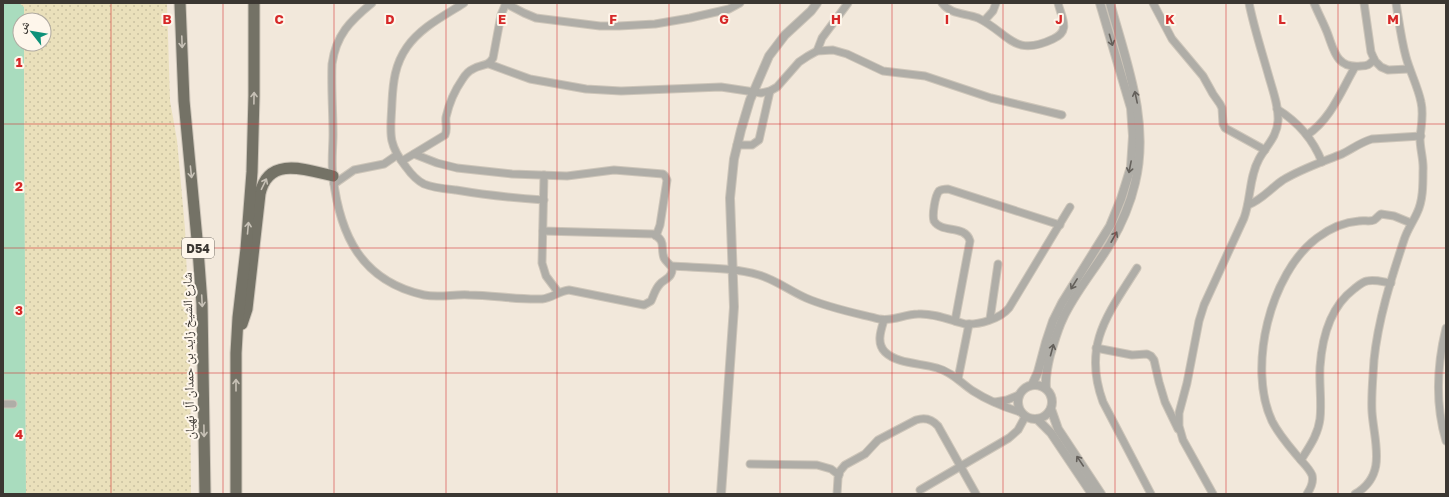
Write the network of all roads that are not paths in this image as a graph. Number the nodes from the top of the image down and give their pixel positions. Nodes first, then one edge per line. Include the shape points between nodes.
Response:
1 (180, 3) edge
2 (249, 3) edge
3 (254, 3) edge
4 (260, 3) edge
5 (372, 3) edge
6 (464, 3) edge
7 (506, 3) edge
8 (740, 3) edge
9 (817, 3) edge
10 (848, 3) edge
11 (942, 3) edge
12 (996, 3) edge
13 (1058, 3) edge
14 (1100, 3) edge
15 (1110, 3) edge
16 (1153, 3) edge
17 (1249, 3) edge
18 (1314, 3) edge
19 (1364, 3) edge
20 (1396, 3) edge
21 (254, 19) junction
22 (984, 21) junction
23 (817, 51) junction
24 (1374, 59) junction
25 (488, 64) junction
26 (1355, 67) junction
27 (1409, 69) junction
28 (770, 91) junction
29 (753, 93) junction
30 (1277, 109) junction
31 (1062, 115) dead end
32 (1307, 135) junction
33 (1420, 136) junction
34 (737, 145) junction
35 (1265, 150) junction
36 (414, 154) junction
37 (399, 158) junction
38 (1322, 162) junction
39 (544, 175) junction
40 (333, 180) junction
41 (544, 200) junction
42 (1248, 205) junction
43 (1070, 207) dead end
44 (1411, 223) junction
45 (1060, 225) junction
46 (543, 231) junction
47 (656, 236) junction
48 (998, 264) dead end
49 (671, 266) junction
50 (1137, 268) dead end
51 (734, 270) junction
52 (1391, 283) junction
53 (558, 292) junction
54 (990, 319) junction
55 (884, 320) junction
56 (955, 321) junction
57 (969, 324) junction
58 (1446, 328) edge
59 (237, 331) junction
60 (1096, 348) junction
61 (958, 379) junction
62 (1032, 385) junction
63 (1046, 388) junction
64 (1019, 395) junction
65 (994, 402) junction
66 (3, 404) edge
67 (13, 404) dead end
68 (1051, 409) junction
69 (1023, 414) junction
70 (1038, 419) junction
71 (1180, 433) junction
72 (1446, 441) edge
73 (1300, 460) junction
74 (750, 464) dead end
75 (960, 466) junction
76 (236, 471) junction
77 (839, 475) junction
78 (920, 490) dead end
79 (204, 494) edge
80 (236, 494) edge
81 (239, 494) edge
82 (721, 494) edge
83 (837, 494) edge
84 (976, 494) edge
85 (1092, 494) edge
86 (1101, 494) edge
87 (1151, 494) edge
88 (1213, 494) edge
89 (1307, 494) edge
90 (1355, 494) edge

1 -> 79 highway, شارع الشيخ زايد بن حمدان آل نهيان / D54 via 184,101 202,304
2 - 21 highway
3 - 21 highway
4 - 21 highway
5 - 40 street via 349,24 334,53
6 - 37 street via 424,29 407,46 399,60 394,80 390,127 392,142
7 - 8 street via 536,18 600,26 654,24 729,9
7 - 25 street via 500,19 494,55
9 - 29 street via 779,42 767,61
10 - 23 street via 822,38
11 - 22 street via 953,12
12 - 22 street
13 - 22 street via 1064,31 1058,37 1040,45 1026,46 1015,43
14 -> 62 street via 1131,108 1131,167 1122,199 1110,226 1053,321
63 -> 15 street via 1047,368 1058,329 1119,228 1137,172 1140,135 1137,100
16 - 35 street via 1172,39 1203,76 1222,108 1225,128
17 - 30 street
18 - 26 street via 1337,56 1344,64
19 - 24 street
20 - 27 street
59 -> 21 highway via 252,172
23 - 28 street via 803,59
23 - 31 street via 839,51 883,71 925,76 992,98
24 - 26 street via 1368,65
24 - 27 street via 1388,70
25 - 29 street via 530,79 586,89 621,91 722,87
25 - 36 street via 471,70 458,85 447,114 445,135
26 - 32 street via 1326,118
27 - 33 street via 1421,103
28 - 29 street
28 - 34 street via 759,140 752,145
29 - 34 street
30 - 32 street via 1291,118
30 - 35 street via 1276,132
32 - 38 street
33 - 38 street via 1372,139
33 - 44 street via 1423,165 1421,202
34 - 51 street via 730,211
35 - 42 street via 1255,168
36 - 37 street
36 - 39 street via 457,168
37 - 40 street via 354,170
37 - 41 street via 416,179 432,186 495,196
38 - 42 street via 1285,179
39 - 41 street
39 - 47 street via 614,170 664,175 666,180 660,225
40 - 53 street via 344,227 353,247 372,270 396,285 416,293 435,296 469,294 542,300
59 -> 40 highway via 247,309 260,194 266,180 277,170 291,167
41 - 46 street
42 - 71 street via 1201,313 1187,383 1178,412
43 - 45 street
44 - 52 street
44 - 73 street via 1380,214 1373,220 1349,222 1332,229 1317,238 1301,253 1281,286 1272,308 1264,341 1262,384 1272,421
45 - 54 street via 1009,308 1000,316
45 - 56 street via 948,189 939,191 933,214 934,221 941,227 965,233 970,241
46 - 47 street via 648,233
46 - 53 street via 544,272
47 - 49 street via 662,243 665,260
48 - 54 street
49 - 51 street
49 - 53 street via 670,276 655,290 651,301 646,305 573,290
50 - 60 street via 1106,318
51 - 55 street via 770,279 822,304
51 - 82 street
52 - 73 street via 1374,280 1362,283 1346,295 1334,313 1327,329 1321,357 1319,426
52 - 90 street via 1378,335 1373,376 1372,411 1377,462 1367,484
54 - 57 street
55 - 56 street via 919,314
55 - 61 street via 880,338 885,352 901,360 938,368
56 - 57 street
57 - 61 street
58 - 72 street via 1438,388
76 -> 59 highway
60 - 71 street via 1151,356 1165,402
60 - 87 street via 1096,372 1101,396
61 - 65 street via 977,394
62 - 63 street
62 - 64 street via 1025,387
63 - 68 street via 1052,398
64 - 65 street
64 - 69 street via 1017,404
65 - 69 street
66 - 67 street
68 - 70 street
86 -> 68 street via 1058,429
69 - 70 street
69 - 75 street via 1018,430 1009,438
70 - 85 street via 1052,433
71 - 88 street
73 - 89 street via 1312,476 1312,484
74 - 77 street via 817,465 831,469
75 - 77 street via 938,426 923,418 878,440 865,454 845,465
75 - 78 street
75 - 84 street
76 - 80 highway
76 - 81 street
77 - 83 street

